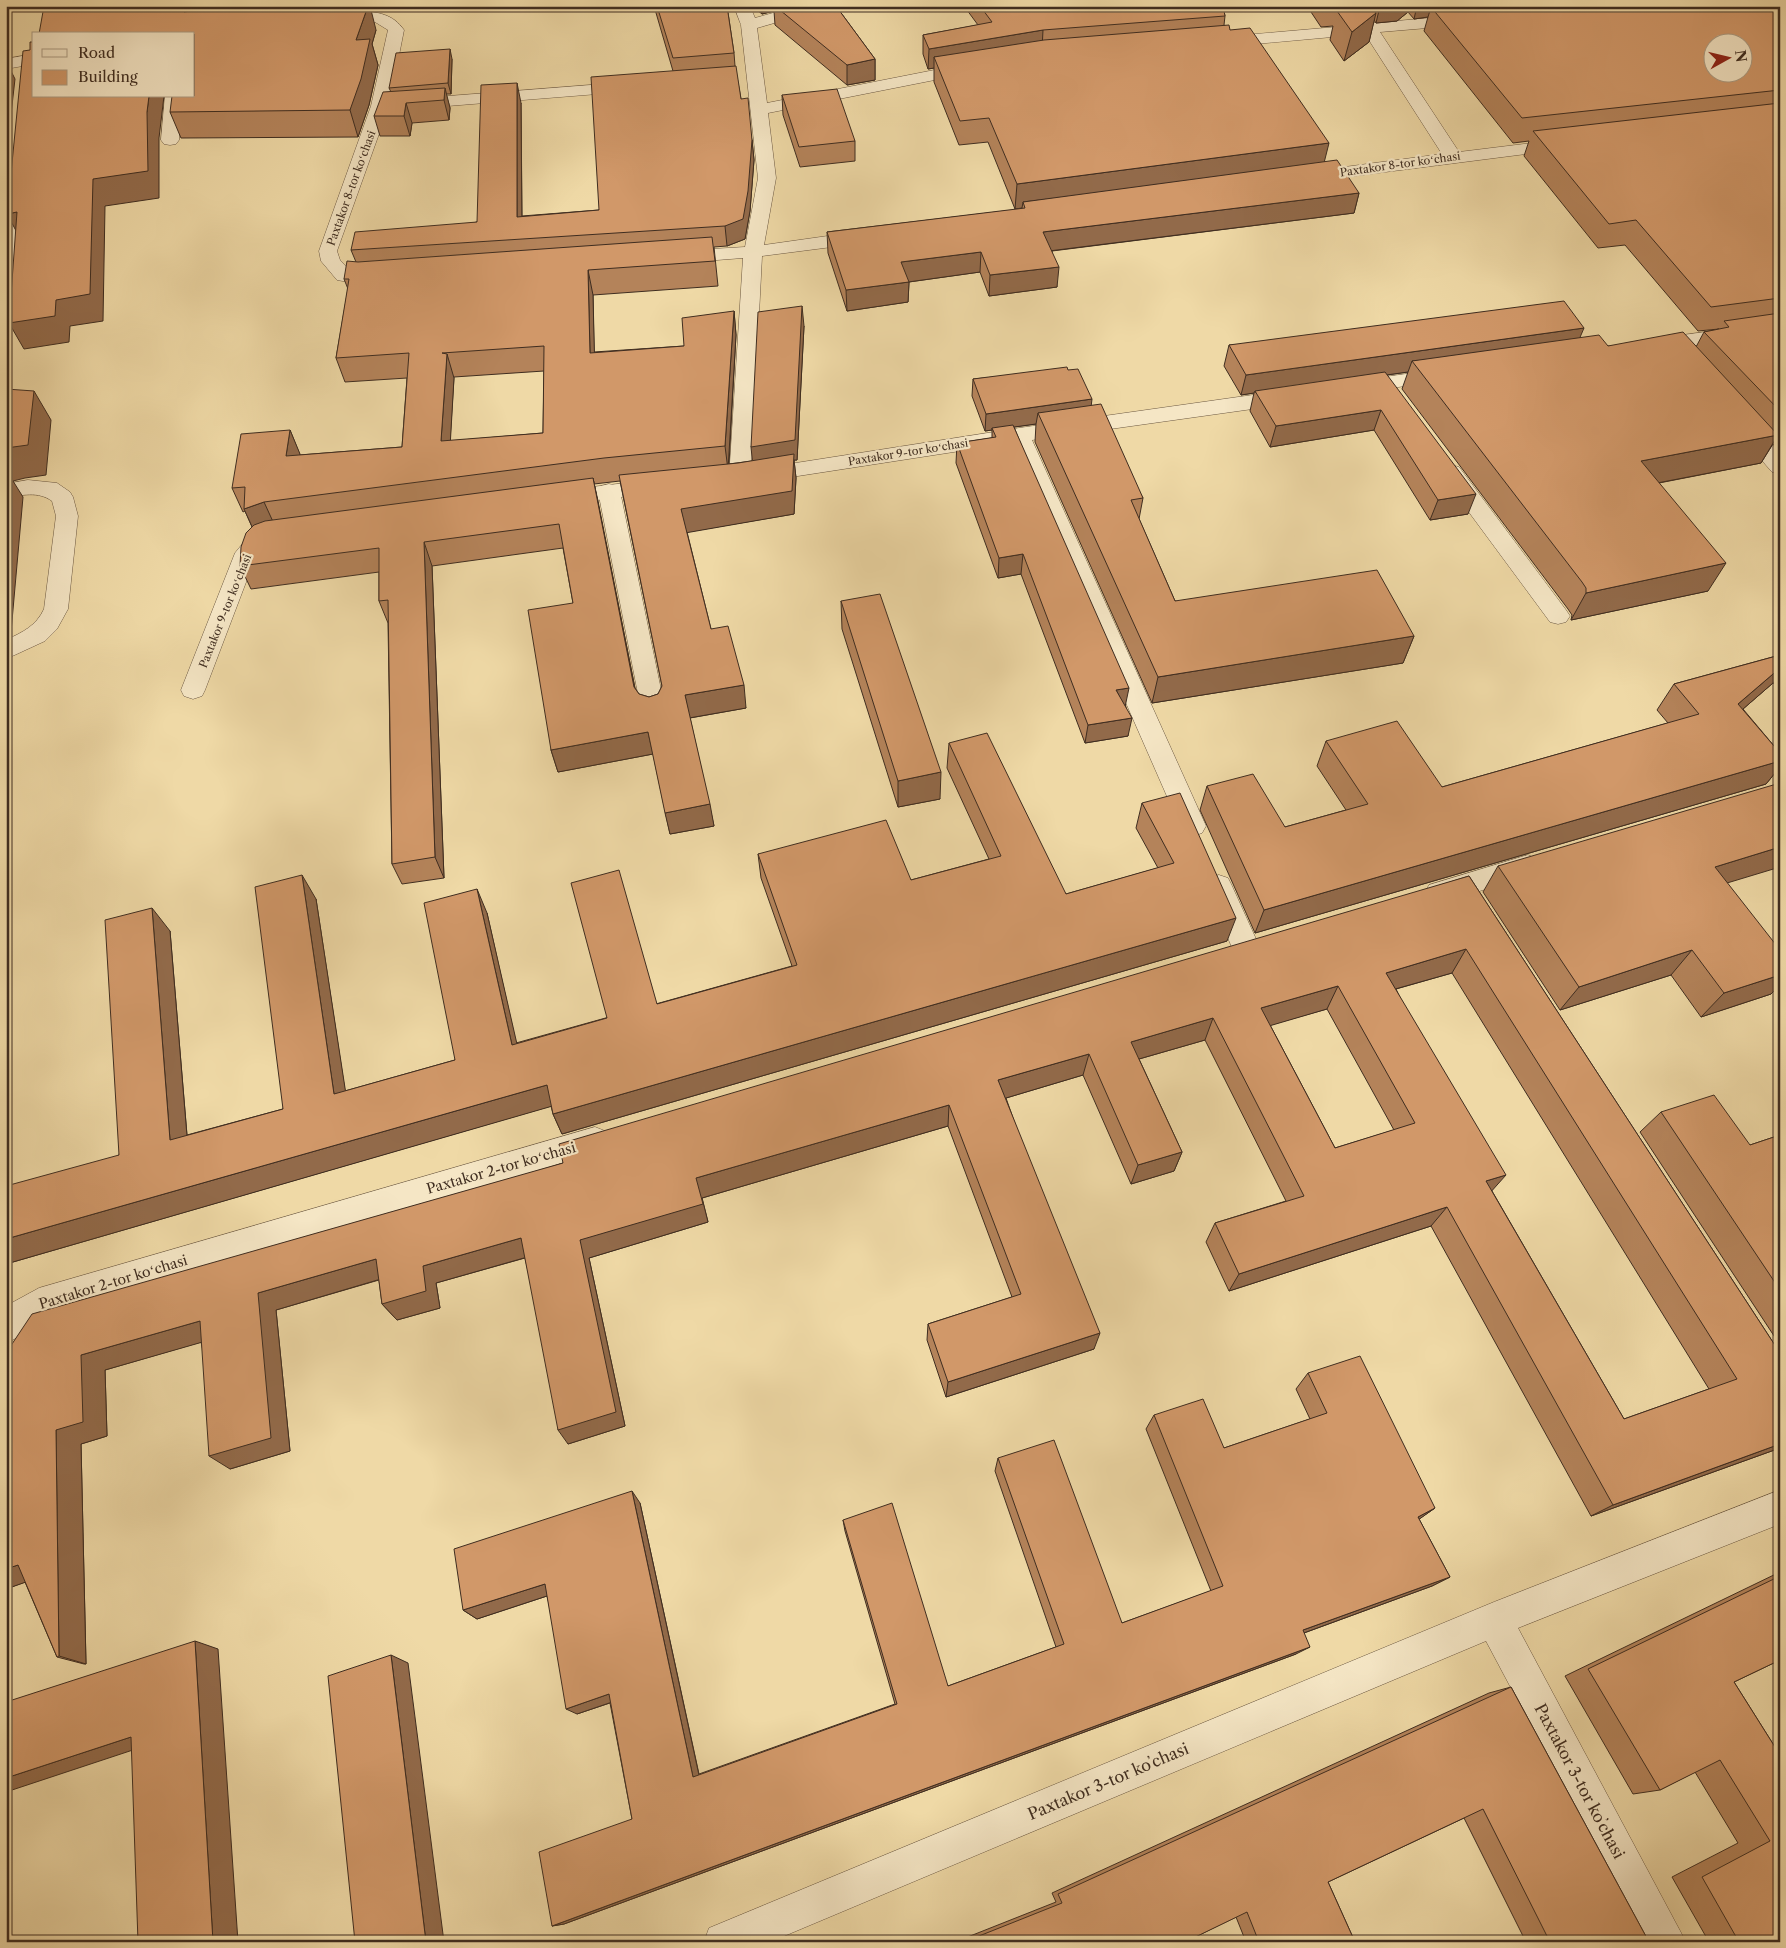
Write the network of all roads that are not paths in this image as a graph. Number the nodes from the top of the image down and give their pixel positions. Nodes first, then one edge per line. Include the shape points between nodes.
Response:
1 (742, 6) edge
2 (817, 6) edge
3 (1355, 6) edge
4 (323, 17) edge
5 (1474, 19) edge
6 (749, 25) junction
7 (1370, 30) junction
8 (1211, 43) edge
9 (31, 60) edge
10 (6, 64) edge
11 (988, 65) edge
12 (755, 78) junction
13 (26, 79) edge
14 (736, 80) edge
15 (647, 86) edge
16 (174, 98) edge
17 (380, 106) junction
18 (758, 110) junction
19 (170, 140) edge
20 (1582, 142) edge
21 (1453, 157) junction
22 (17, 165) edge
23 (1285, 180) edge
24 (881, 235) edge
25 (753, 252) junction
26 (664, 258) edge
27 (6, 270) edge
28 (396, 277) edge
29 (1780, 328) edge
30 (1637, 348) edge
31 (1462, 372) edge
32 (1335, 390) edge
33 (1305, 394) edge
34 (1726, 409) edge
35 (1019, 435) junction
36 (1436, 453) edge
37 (1780, 467) edge
38 (684, 484) edge
39 (6, 490) edge
40 (609, 491) junction
41 (540, 501) edge
42 (285, 535) edge
43 (1558, 616) dead end
44 (6, 650) edge
45 (193, 690) dead end
46 (653, 709) edge
47 (1546, 861) edge
48 (1462, 886) junction
49 (1416, 900) edge
50 (1478, 911) edge
51 (1275, 941) edge
52 (1247, 950) junction
53 (1218, 958) edge
54 (624, 1132) edge
55 (6, 1328) edge
56 (1780, 1507) edge
57 (1494, 1620) junction
58 (723, 1942) edge
59 (1667, 1942) edge

1 - 6 street
2 - 6 street
3 - 7 street
4 - 17 street, Paxtakor 8-tor koʻchasi via 362,16 383,18 392,23 396,30
5 - 7 street
6 - 12 street
7 - 8 street
7 - 21 street
9 - 10 street
9 - 13 street
11 - 18 street
12 - 14 street
12 - 18 street
15 - 17 street
16 - 19 street
17 - 28 street, Paxtakor 8-tor koʻchasi via 328,251 331,261 344,276 366,279
18 - 25 street via 768,178
20 - 21 street, Paxtakor 8-tor koʻchasi
21 - 23 street, Paxtakor 8-tor koʻchasi
22 - 27 street
24 - 25 street
25 - 26 street
25 - 35 street, Paxtakor 9-tor koʻchasi via 731,479
29 - 30 street via 1673,351
31 - 32 street via 1390,391
33 - 35 street, Paxtakor 9-tor koʻchasi
34 - 37 street
35 - 52 street
36 - 43 street
38 - 40 street
39 - 44 street via 49,488 62,498 67,516 56,609 37,635
40 - 41 street
40 - 46 street
42 - 45 street, Paxtakor 9-tor koʻchasi via 256,542 246,553
47 - 48 street
48 - 49 street
48 - 50 street
51 - 52 street
52 - 53 street
54 - 55 street, Paxtakor 2-tor koʻchasi via 38,1303
56 - 57 street, Paxtakor 3-tor koʼchasi
57 - 58 street, Paxtakor 3-tor koʼchasi
57 - 59 street, Paxtakor 3-tor koʼchasi

